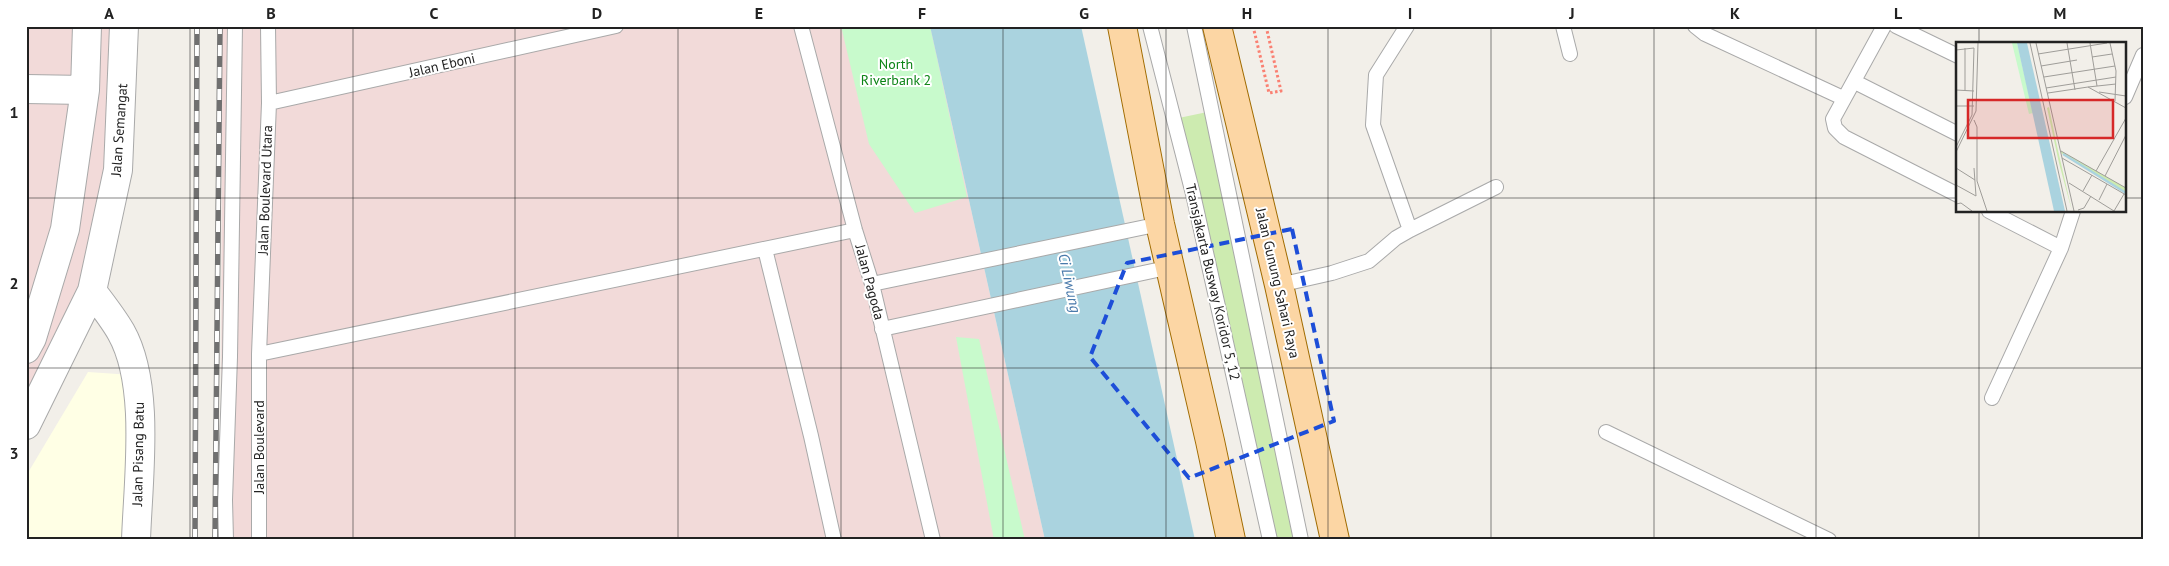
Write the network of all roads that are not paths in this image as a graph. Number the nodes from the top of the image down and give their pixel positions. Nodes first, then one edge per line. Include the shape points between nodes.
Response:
1 (87, 26) edge
2 (124, 26) edge
3 (235, 26) edge
4 (268, 26) edge
5 (616, 26) edge
6 (801, 26) edge
7 (1122, 26) edge
8 (1150, 26) edge
9 (1194, 26) edge
10 (1217, 26) edge
11 (1407, 26) edge
12 (1563, 26) edge
13 (1695, 26) edge
14 (1884, 26) edge
15 (1896, 26) edge
16 (1570, 54) dead end
17 (1956, 55) edge
18 (2143, 56) edge
19 (1855, 82) junction
20 (26, 89) edge
21 (85, 90) junction
22 (2126, 96) edge
23 (1843, 98) junction
24 (268, 104) junction
25 (1956, 133) edge
26 (1496, 187) dead end
27 (1956, 194) edge
28 (1991, 212) edge
29 (2073, 212) edge
30 (1160, 224) junction
31 (855, 230) junction
32 (1410, 230) junction
33 (2061, 248) junction
34 (765, 249) junction
35 (1170, 268) junction
36 (872, 284) junction
37 (1279, 285) junction
38 (92, 291) junction
39 (882, 329) junction
40 (28, 342) edge
41 (259, 354) junction
42 (1992, 398) dead end
43 (26, 424) edge
44 (1606, 432) dead end
45 (1821, 538) edge
46 (136, 540) edge
47 (226, 540) edge
48 (259, 540) edge
49 (834, 540) edge
50 (933, 540) edge
51 (1231, 540) edge
52 (1270, 540) edge
53 (1301, 540) edge
54 (1335, 540) edge

1 - 21 street
2 - 38 street, Jalan Semangat via 118,170
3 - 47 lane
4 - 24 lane, Jalan Boulevard Utara
5 - 24 lane, Jalan Eboni
6 - 31 lane, Jalan Pagoda
7 - 30 main road
8 - 52 lane, Transjakarta Busway Koridor 5, 12 via 1195,204
9 - 53 lane
10 - 37 main road, Jalan Gunung Sahari Raya
11 - 32 lane via 1376,75 1373,125
12 - 16 lane
13 - 23 lane via 1705,34
14 - 19 lane
15 - 17 lane
18 - 22 lane
19 - 23 lane
19 - 25 lane
20 - 21 street
21 - 40 street via 65,229
23 - 27 lane via 1833,119 1835,128 1844,137
24 - 41 lane, Jalan Boulevard Utara
26 - 32 lane
28 - 33 lane
29 - 33 lane
30 - 35 main road
30 - 36 lane
31 - 34 lane
31 - 36 lane, Jalan Pagoda
32 - 37 lane via 1369,261
33 - 42 lane
34 - 41 lane
34 - 49 lane
35 - 39 lane
35 - 51 main road
36 - 39 lane, Jalan Pagoda
37 - 54 main road, Jalan Gunung Sahari Raya
38 - 43 street, Jalan Semangat
38 - 46 street, Jalan Pisang Batu via 121,333 131,358 140,403
39 - 50 lane, Jalan Pagoda
41 - 48 lane, Jalan Boulevard
44 - 45 lane

